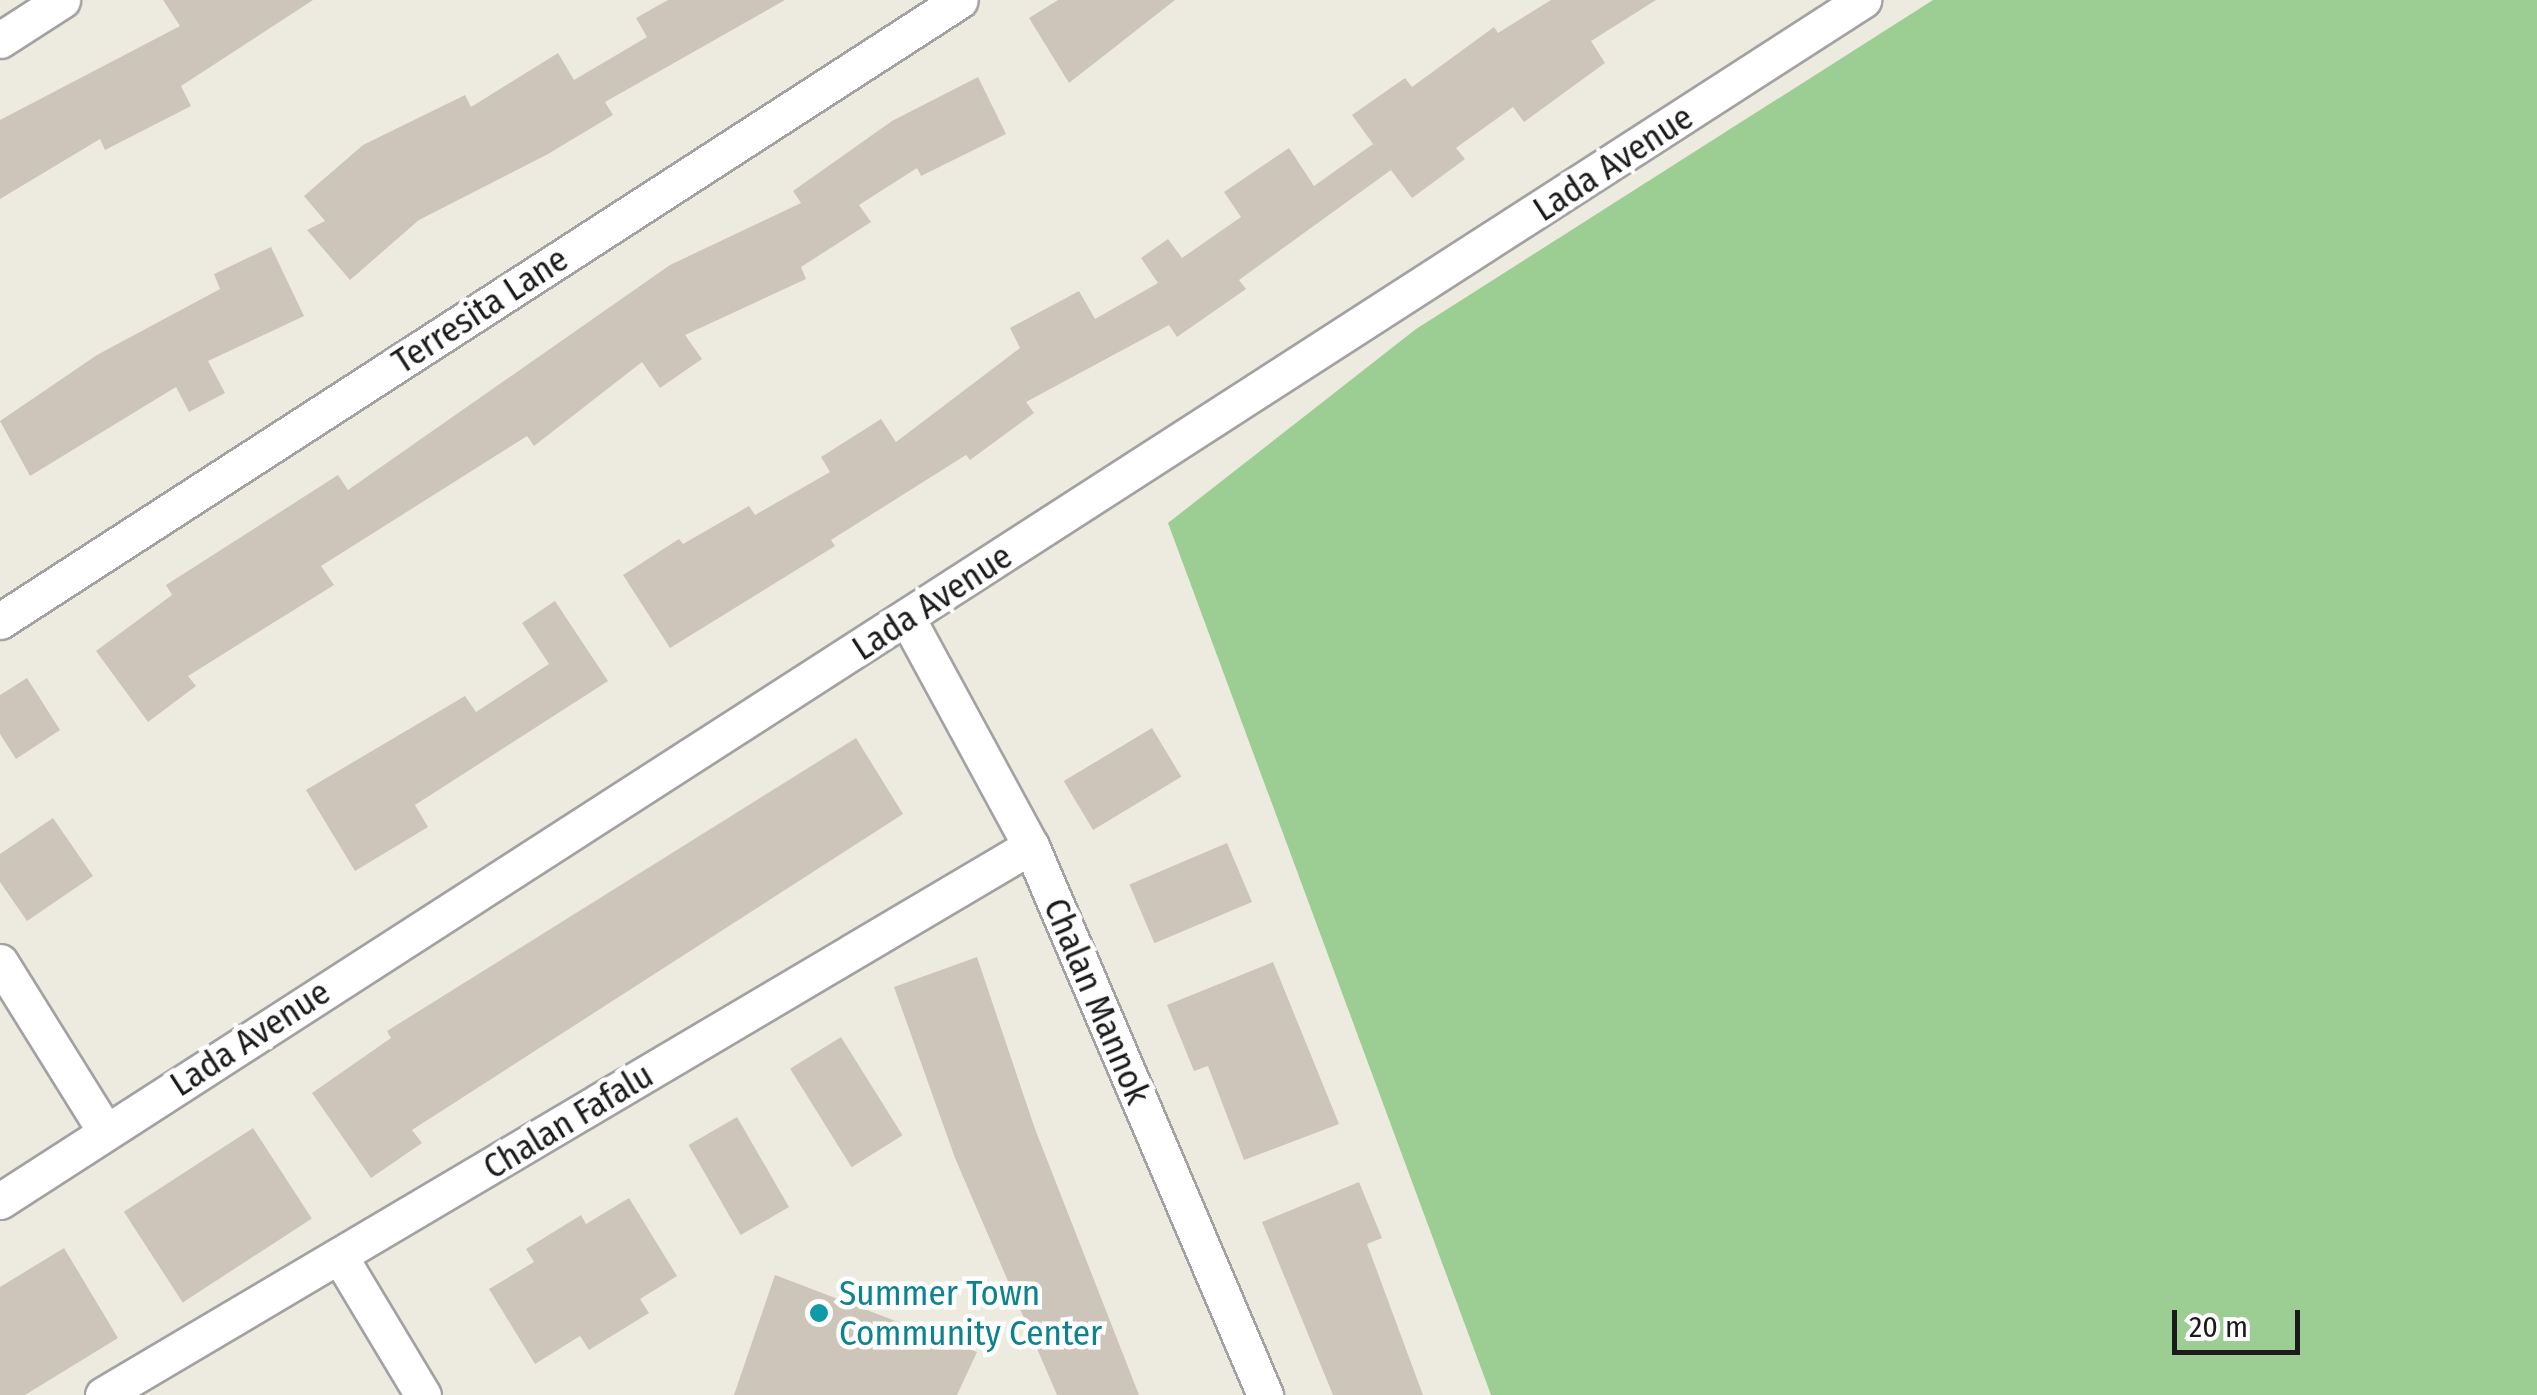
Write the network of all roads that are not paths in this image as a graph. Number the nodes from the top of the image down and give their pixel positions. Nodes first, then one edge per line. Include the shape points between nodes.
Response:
1 (62, 0) edge
2 (960, 0) edge
3 (1863, 0) edge
4 (0, 40) edge
5 (907, 618) junction
6 (0, 620) edge
7 (1031, 846) junction
8 (0, 962) edge
9 (105, 1131) junction
10 (0, 1202) edge
11 (340, 1257) junction
12 (103, 1395) edge
13 (423, 1395) edge
14 (1265, 1395) edge

1 - 4 street
2 - 6 street, Terresita Lane
3 - 5 street, Lada Avenue
5 - 7 street, Chalan Mannok
5 - 9 street, Lada Avenue
7 - 11 street, Chalan Fafalu
7 - 14 street, Chalan Mannok
8 - 9 street
9 - 10 street, Lada Avenue
11 - 12 street, Chalan Fafalu
11 - 13 street

